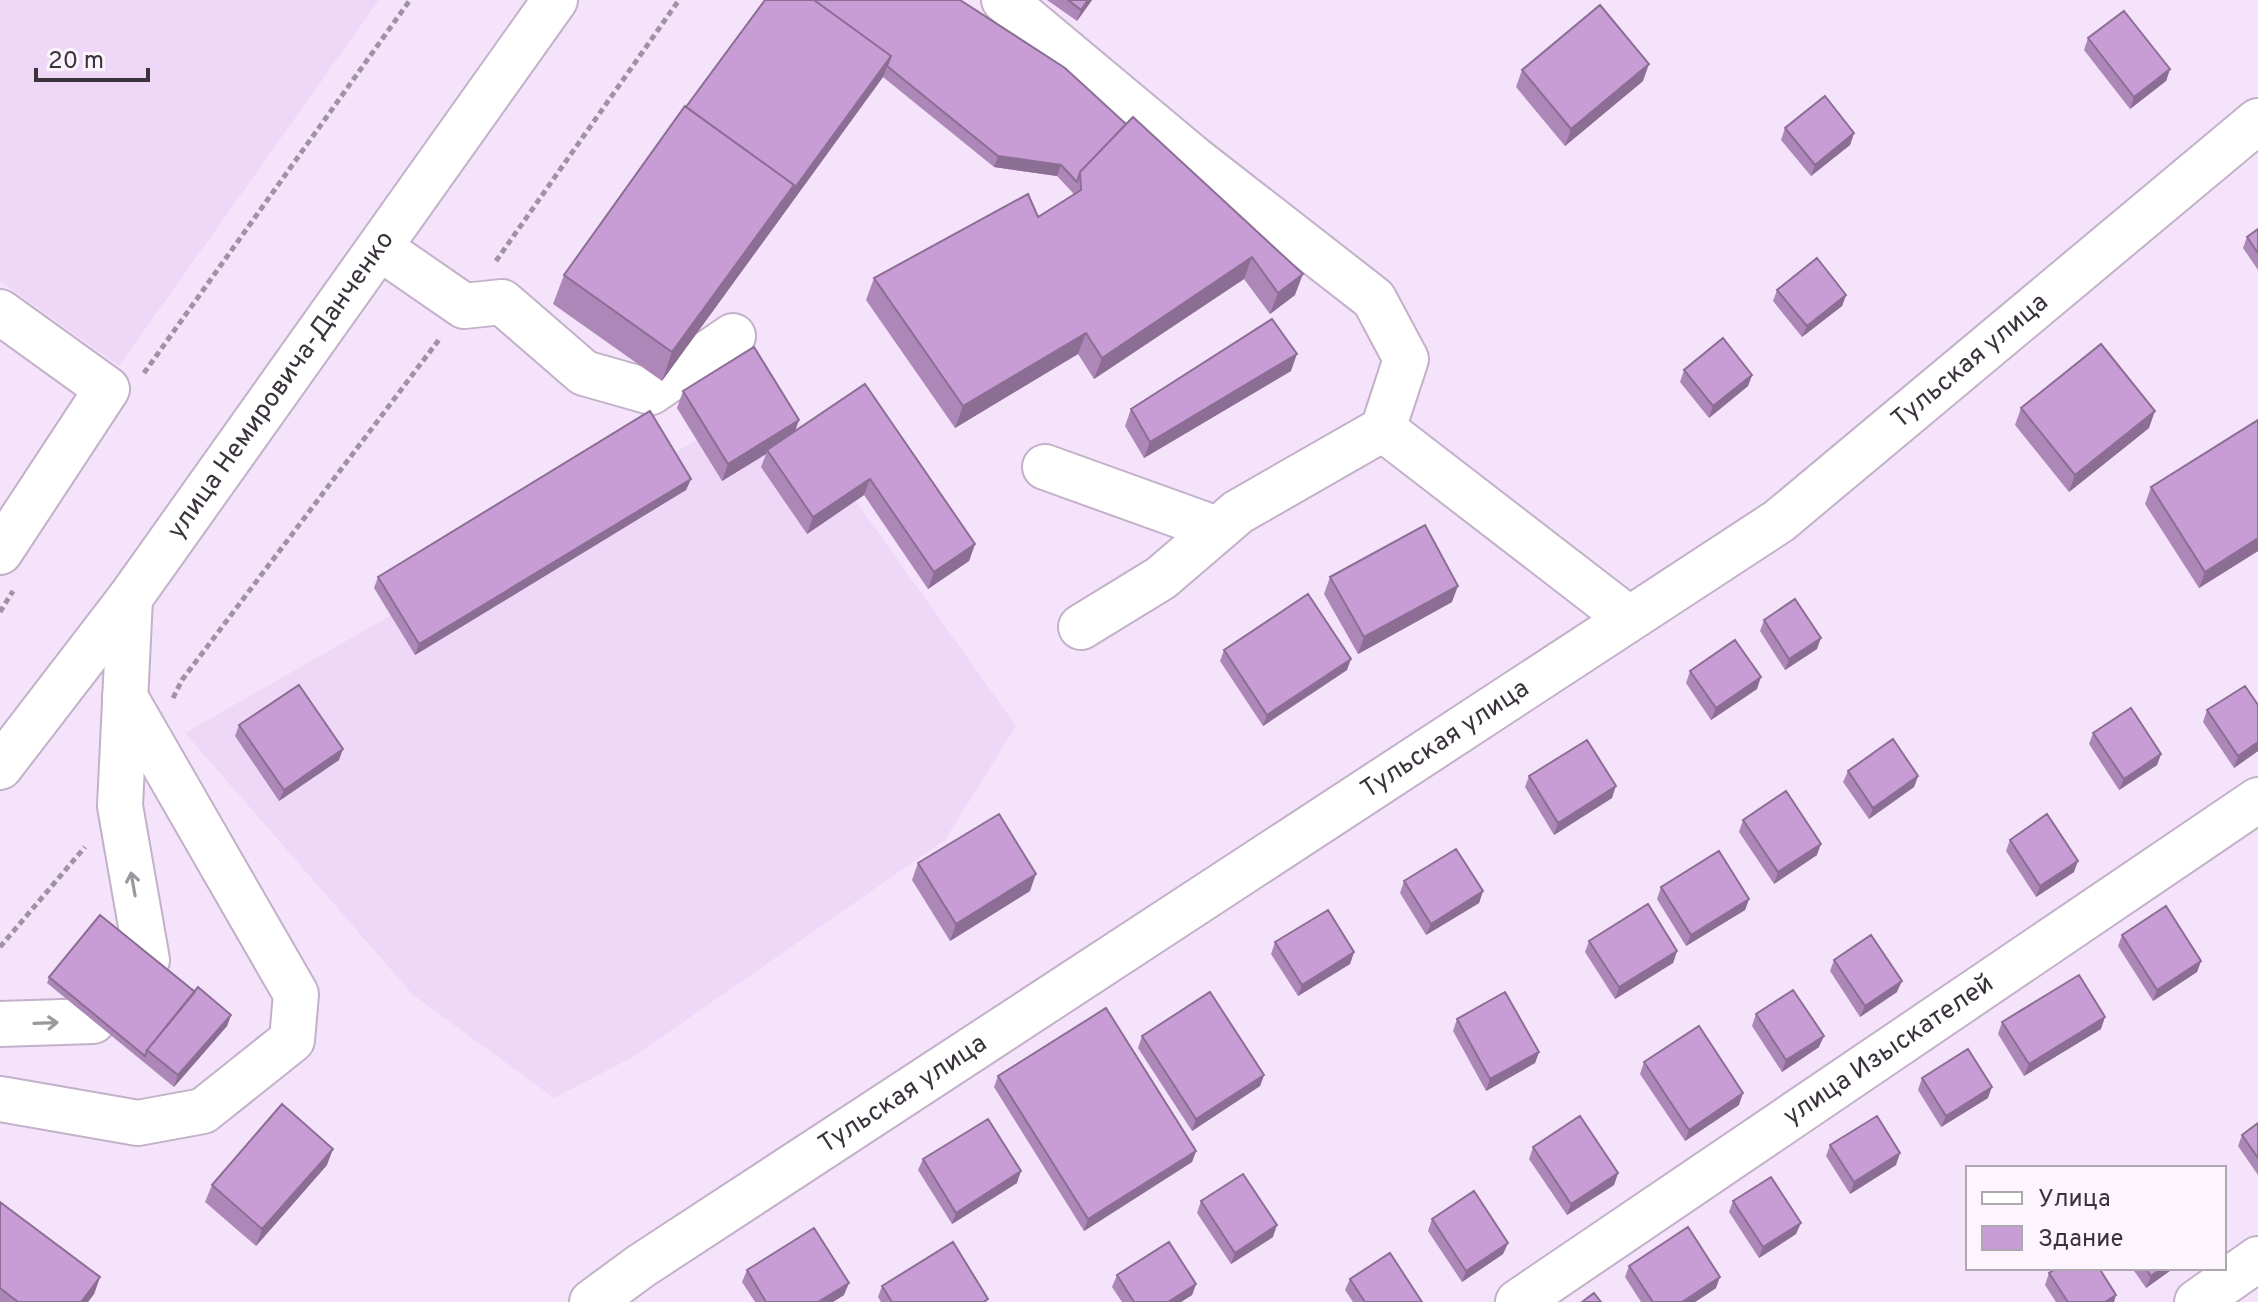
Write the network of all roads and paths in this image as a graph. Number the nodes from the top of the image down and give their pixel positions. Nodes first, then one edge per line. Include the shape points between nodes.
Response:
1 (410, 0) edge
2 (555, 0) edge
3 (679, 0) edge
4 (1004, 0) edge
5 (2258, 121) edge
6 (380, 248) junction
7 (464, 306) junction
8 (0, 312) edge
9 (733, 336) dead end
10 (143, 374) dead end
11 (1383, 429) junction
12 (1045, 467) dead end
13 (1217, 529) junction
14 (8, 569) edge
15 (130, 598) junction
16 (0, 612) edge
17 (1628, 618) junction
18 (1081, 627) dead end
19 (125, 697) junction
20 (151, 741) junction
21 (6, 747) edge
22 (2258, 800) edge
23 (120, 806) junction
24 (0, 947) edge
25 (147, 960) edge
26 (93, 1021) edge
27 (0, 1024) edge
28 (0, 1099) edge
29 (2258, 1259) edge
30 (592, 1302) edge
31 (1518, 1302) edge
32 (2197, 1302) edge

1 - 10 path
2 - 6 street, улица Немировича-Данченко
3 - 7 path
4 - 11 street via 1193,158 1374,299 1406,359
5 - 17 street, Тульская улица via 1779,521
6 - 7 street
6 - 15 street, улица Немировича-Данченко
7 - 9 street via 502,302 584,373 651,392
7 - 20 path via 182,680
8 - 14 street via 107,389
11 - 13 street
11 - 17 street
12 - 13 street
13 - 18 street via 1161,578
14 - 16 path
15 - 19 street
15 - 21 street, улица Немировича-Данченко
17 - 30 street, Тульская улица
19 - 20 street
19 - 23 street
20 - 28 street via 296,994 292,1040 203,1111 138,1123
22 - 31 street, улица Изыскателей
23 - 24 path
25 -> 23 street
27 -> 26 street
29 - 32 street

